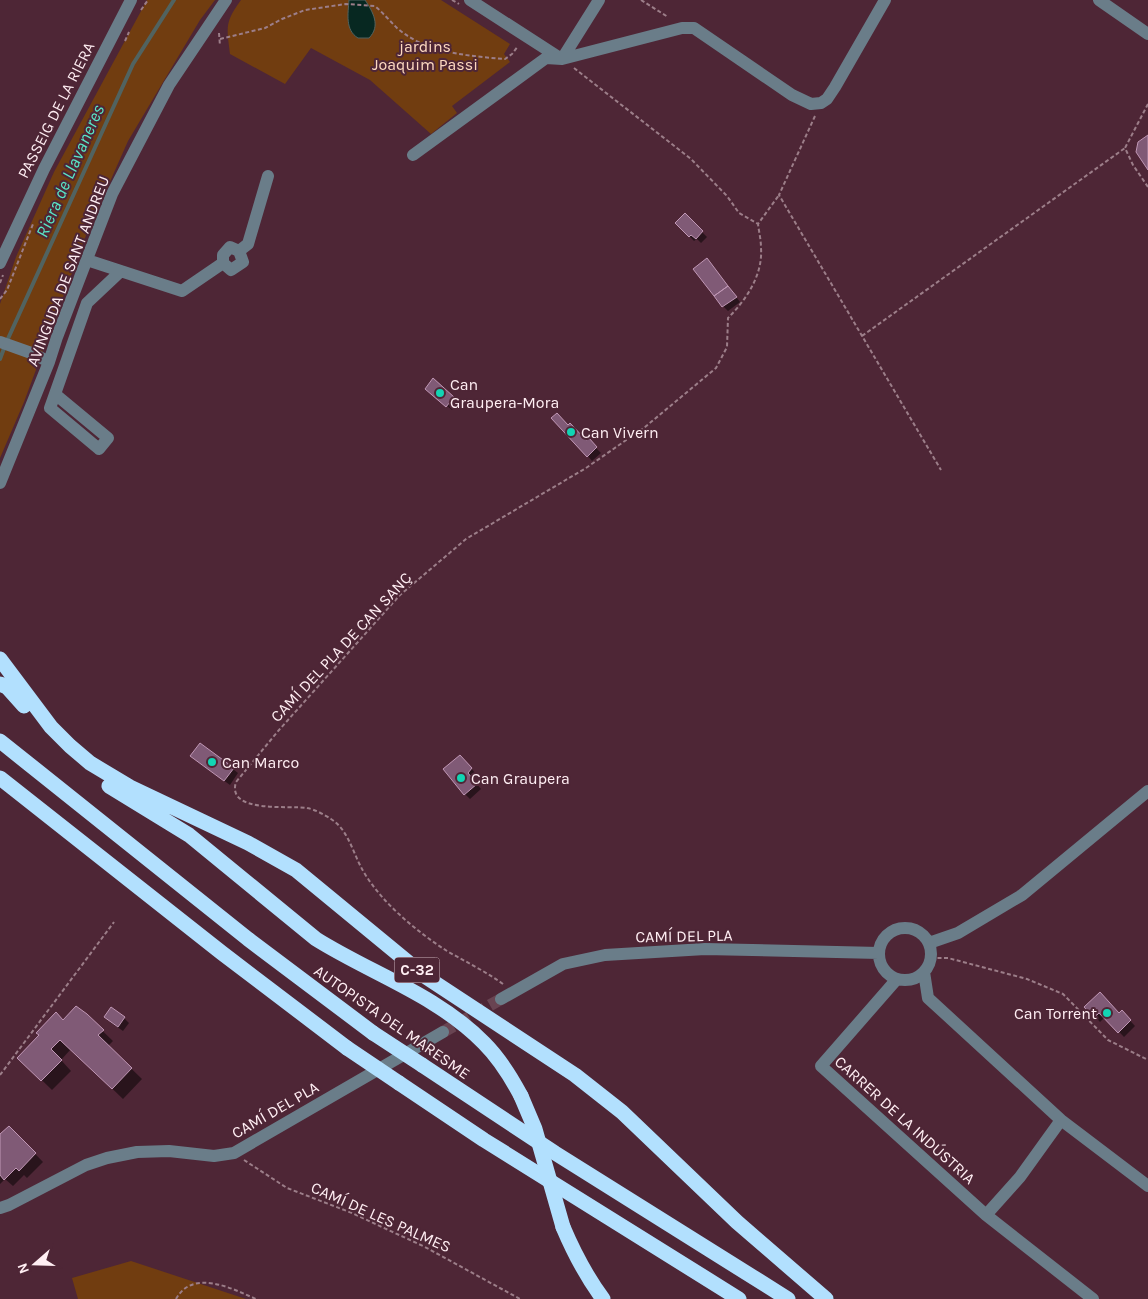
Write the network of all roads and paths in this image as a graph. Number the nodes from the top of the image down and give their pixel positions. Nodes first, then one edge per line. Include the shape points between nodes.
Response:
1 (131, 0) edge
2 (226, 0) edge
3 (470, 0) edge
4 (599, 0) edge
5 (641, 0) edge
6 (885, 0) edge
7 (1099, 0) edge
8 (1112, 4) edge
9 (668, 18) dead end
10 (1148, 34) edge
11 (525, 36) junction
12 (220, 39) dead end
13 (562, 59) junction
14 (821, 103) junction
15 (1148, 104) edge
16 (1125, 148) junction
17 (413, 155) dead end
18 (268, 176) dead end
19 (1148, 187) edge
20 (779, 195) junction
21 (758, 224) junction
22 (87, 260) junction
23 (0, 263) edge
24 (120, 271) junction
25 (862, 336) junction
26 (0, 342) edge
27 (49, 362) junction
28 (55, 394) junction
29 (941, 470) dead end
30 (0, 483) edge
31 (0, 659) edge
32 (2, 684) edge
33 (0, 741) edge
34 (0, 778) edge
35 (1148, 791) edge
36 (114, 922) dead end
37 (929, 944) junction
38 (879, 953) junction
39 (931, 958) junction
40 (924, 972) junction
41 (897, 979) junction
42 (513, 992) junction
43 (501, 999) tunnel mouth
44 (443, 1032) tunnel mouth
45 (1148, 1060) edge
46 (0, 1075) edge
47 (1061, 1120) junction
48 (234, 1153) junction
49 (1148, 1186) edge
50 (0, 1208) edge
51 (986, 1216) junction
52 (176, 1299) edge
53 (256, 1299) edge
54 (520, 1299) edge
55 (603, 1299) edge
56 (739, 1299) edge
57 (788, 1299) edge
58 (826, 1299) edge
59 (1093, 1299) edge

1 - 23 street, PASSEIG DE LA RIERA via 44,169
2 - 22 street, AVINGUDA DE SANT ANDREU via 169,85 112,194
3 - 11 street
4 - 13 street
5 - 9 path
6 - 14 street via 835,87
7 - 8 street
8 - 10 street
11 - 12 path via 505,58 446,52 419,42 398,29 376,6 346,4 305,10 264,28
11 - 13 street
13 - 14 street via 682,28 694,28 792,95 811,104
13 - 17 street via 546,58
13 - 21 path via 691,159 739,213
14 - 20 path
15 - 16 path
16 - 19 path
16 - 25 path
18 - 24 street via 248,244 239,251 230,247 223,256 223,263 182,291
20 - 21 path
20 - 25 path
21 - 42 path, CAMÍ DEL PLA DE CAN SANÇ via 762,250 757,278 728,318 726,347 716,368 645,427 586,468 466,539 400,595 236,782 234,789 243,801 259,806 309,808 332,820 345,832 362,869 383,898 446,950
22 - 24 street
22 - 27 street, AVINGUDA DE SANT ANDREU
24 - 28 street via 87,303
25 - 29 path
26 - 27 street
27 - 30 street, AVINGUDA DE SANT ANDREU
28 - 28 street via 50,408 99,449 108,438
31 - 58 highway, C-32 via 51,727 90,763 130,787 248,843 296,870 426,977 567,1069 622,1112 738,1222
32 - 55 highway, C-32, bridge via 53,744 96,779 188,836 316,939 439,1006 485,1044 521,1096 535,1129 563,1227 587,1278
33 - 57 highway, AUTOPISTA DEL MARESME, bridge via 248,939 373,1033 555,1153
34 - 56 highway, bridge via 348,1048 484,1140
35 - 37 street via 1022,895 958,933
36 - 46 path
37 - 38 street via 916,931 899,929 886,936
37 - 39 street
38 - 41 street via 883,968
38 - 42 street, CAMÍ DEL PLA via 705,949 605,955 563,964
39 - 40 street
39 - 45 path via 957,960 1027,980 1062,994 1108,1040
40 - 41 street via 917,978
40 - 47 street via 928,998
41 - 51 street, CARRER DE LA INDÚSTRIA via 821,1066
42 - 43 street, CAMÍ DEL PLA
44 - 48 street, CAMÍ DEL PLA
47 - 49 street
47 - 51 street via 1020,1177
48 - 50 street, CAMÍ DEL PLA via 214,1156 169,1151 136,1152 107,1158 86,1165
48 - 54 path, CAMÍ DE LES PALMES via 286,1188 425,1247
51 - 59 street, CARRER DE LA INDÚSTRIA
52 - 53 path via 180,1292 198,1282 233,1289

